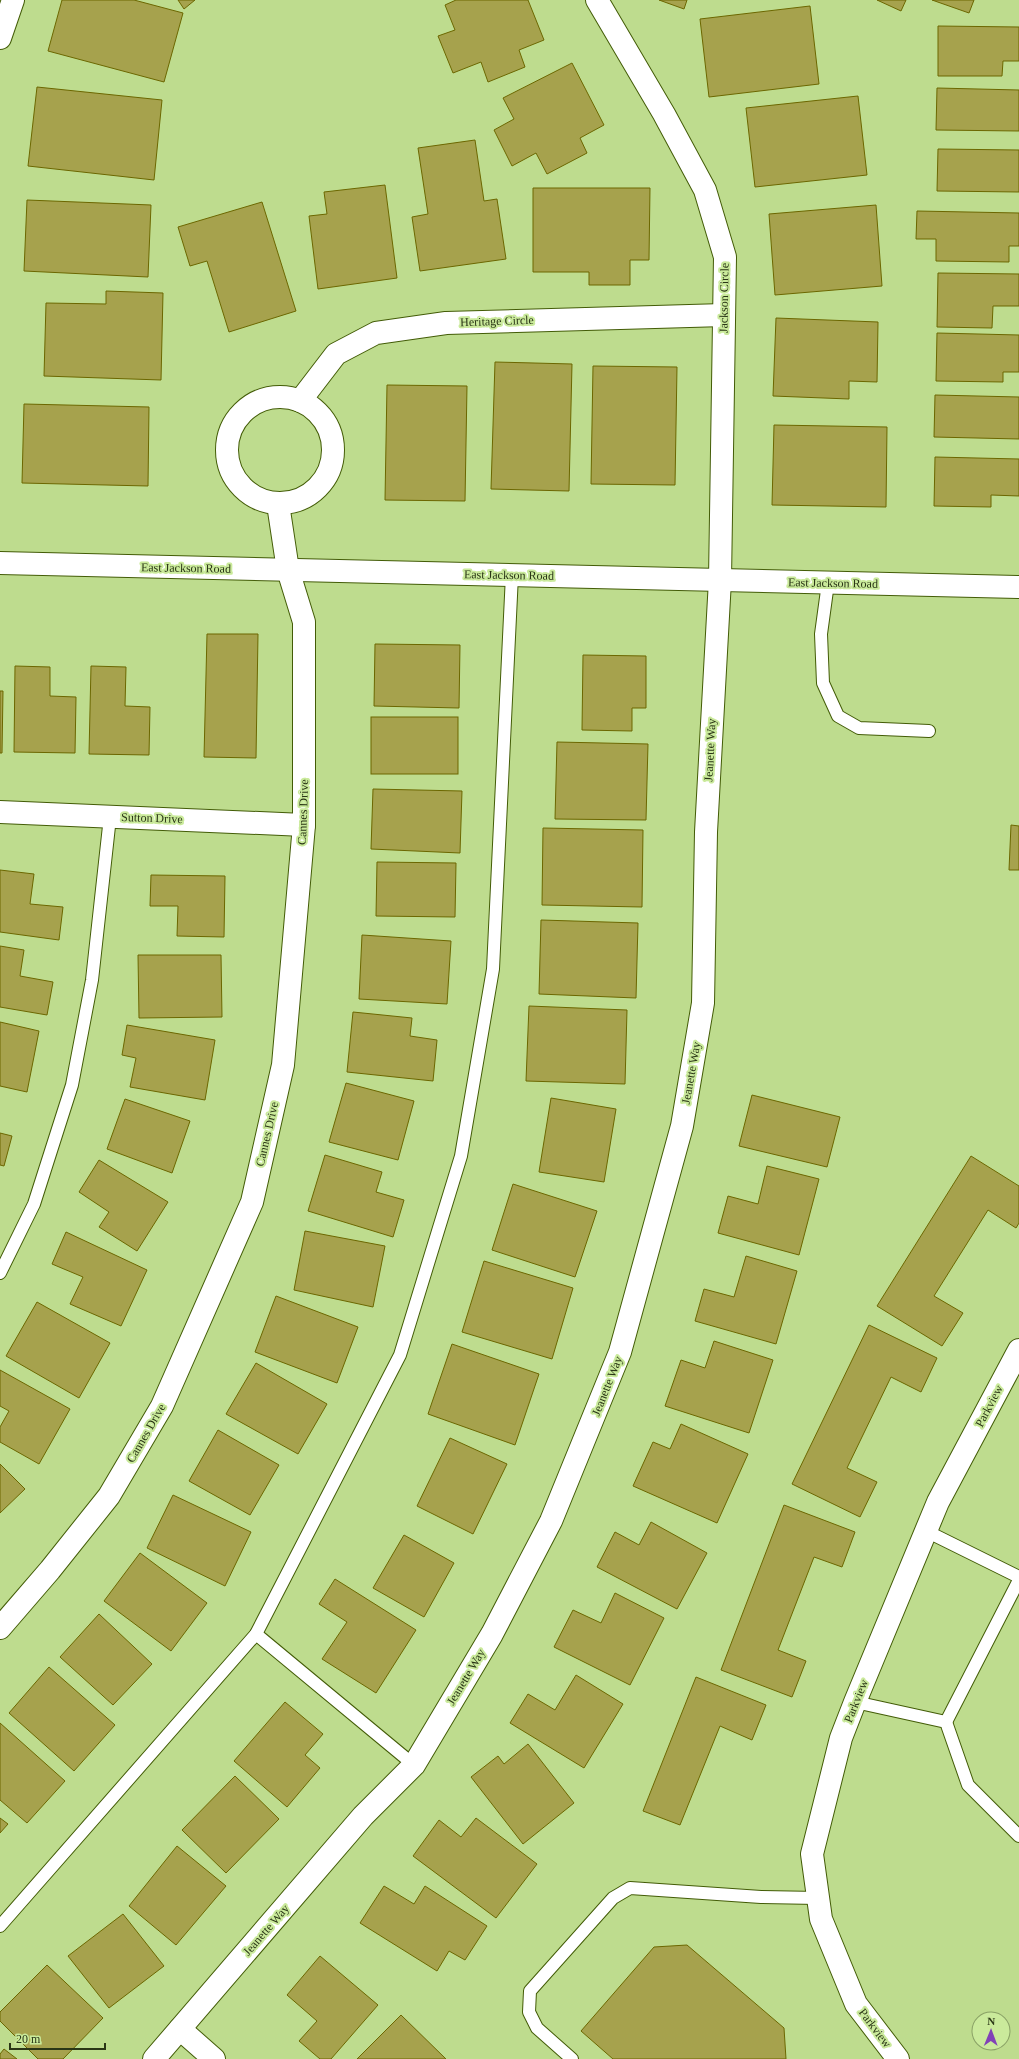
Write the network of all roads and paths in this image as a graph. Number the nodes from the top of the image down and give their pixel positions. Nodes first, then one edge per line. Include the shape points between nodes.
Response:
1 (13, 0) edge
2 (597, 0) edge
3 (0, 38) edge
4 (724, 315) junction
5 (300, 401) junction
6 (278, 504) junction
7 (0, 563) edge
8 (288, 570) junction
9 (512, 575) junction
10 (720, 580) junction
11 (828, 583) junction
12 (1019, 587) edge
13 (929, 731) dead end
14 (0, 812) edge
15 (110, 817) junction
16 (304, 825) junction
17 (0, 1273) edge
18 (1019, 1350) edge
19 (926, 1530) junction
20 (1019, 1576) edge
21 (1019, 1580) edge
22 (0, 1628) edge
23 (256, 1634) junction
24 (855, 1702) junction
25 (946, 1722) junction
26 (414, 1765) junction
27 (1019, 1836) edge
28 (818, 1898) junction
29 (0, 1926) edge
30 (180, 2029) junction
31 (154, 2059) edge
32 (214, 2059) edge
33 (572, 2059) edge
34 (898, 2059) edge

1 - 3 street
2 - 4 street, Jackson Circle via 705,190 725,257
4 - 5 street, Heritage Circle via 446,323 376,333 336,354
4 - 10 street, Jackson Circle
5 - 6 street via 316,410 328,425 333,442 333,461 326,478 313,492 297,501
5 - 6 street via 283,397 266,398 251,405 238,416 230,431 226,448 228,464 235,480 246,492 262,501
6 - 8 street
7 - 8 street, East Jackson Road
8 - 9 street, East Jackson Road
8 - 16 street, Cannes Drive via 304,622
9 - 10 street, East Jackson Road
9 - 23 lane via 493,969 461,1156 400,1355
10 - 11 street, East Jackson Road
10 - 26 street, Jeanette Way via 706,832 703,1003 682,1126 620,1352 551,1521 492,1634
11 - 12 street, East Jackson Road
11 - 13 lane via 821,634 823,683 838,716 859,728
14 - 15 street, Sutton Drive
15 - 16 street, Sutton Drive
15 - 17 lane via 92,980 72,1085 34,1204
16 - 22 street, Cannes Drive via 283,1065 252,1202 162,1406 132,1458 109,1496
18 - 19 street, Parkview via 938,1502
19 - 20 lane
19 - 24 street, Parkview
21 - 25 lane
23 - 26 lane
23 - 29 lane
24 - 25 lane
24 - 28 street, Parkview via 841,1738 812,1854
25 - 27 lane via 968,1785
26 - 30 street, Jeanette Way via 363,1816
28 - 33 lane via 761,1897 630,1888 613,1898 530,1991 529,2012 537,2028
28 - 34 street, Parkview via 821,1919 856,2004
30 - 31 street, Jeanette Way
30 - 32 street

